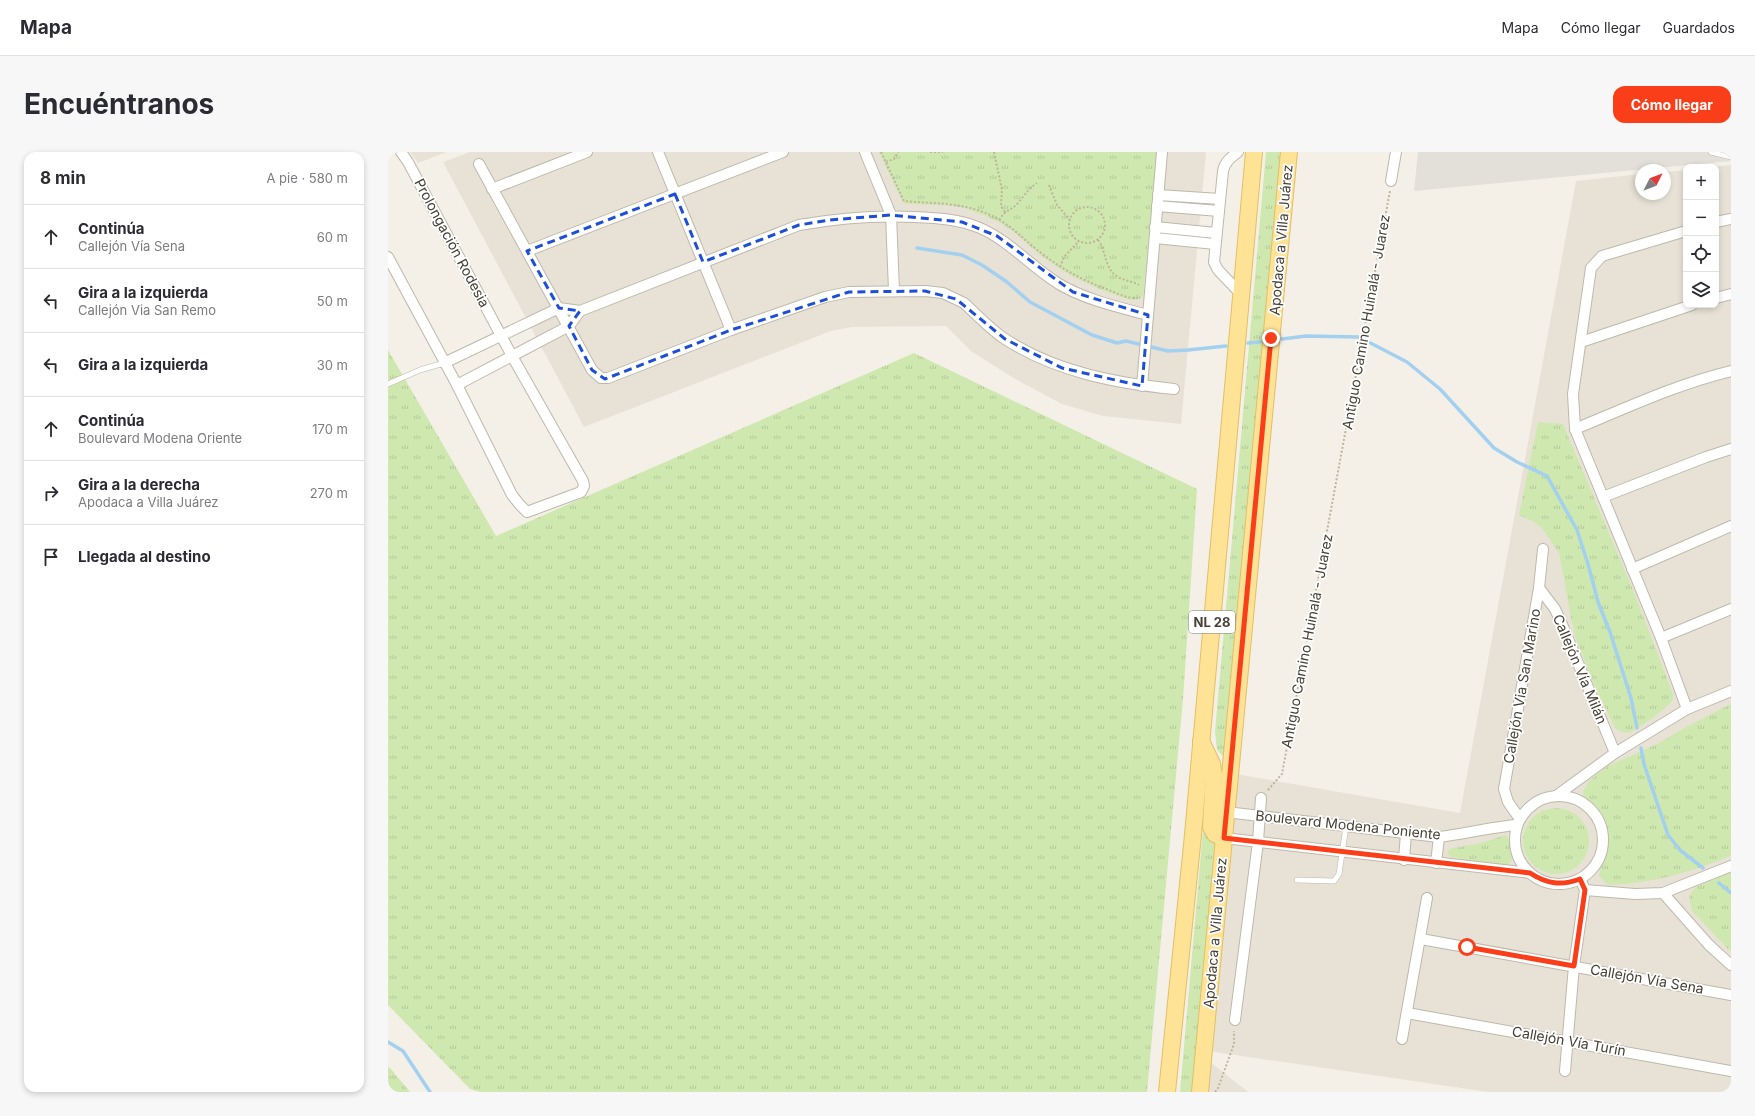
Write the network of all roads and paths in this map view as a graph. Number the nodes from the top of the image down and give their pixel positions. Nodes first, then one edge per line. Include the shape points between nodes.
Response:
1 (401, 152) edge
2 (587, 152) edge
3 (658, 152) edge
4 (784, 152) edge
5 (865, 152) edge
6 (881, 152) edge
7 (898, 152) edge
8 (930, 152) edge
9 (942, 152) edge
10 (994, 152) edge
11 (1162, 152) edge
12 (1238, 152) edge
13 (1254, 152) edge
14 (1289, 152) edge
15 (1396, 152) edge
16 (1711, 152) edge
17 (1731, 157) edge
18 (886, 162) junction
19 (478, 164) dead end
20 (1392, 181) joint
21 (1037, 183) dead end
22 (1049, 185) dead end
23 (492, 188) junction
24 (676, 194) junction
25 (1158, 195) junction
26 (1220, 199) junction
27 (1157, 206) junction
28 (1219, 211) junction
29 (1005, 212) junction
30 (891, 215) junction
31 (1731, 219) edge
32 (999, 220) junction
33 (1070, 220) junction
34 (1719, 221) edge
35 (1155, 227) junction
36 (1683, 232) edge
37 (1216, 233) junction
38 (1155, 238) junction
39 (1098, 240) junction
40 (1079, 241) junction
41 (1215, 244) junction
42 (527, 250) junction
43 (388, 257) edge
44 (703, 262) junction
45 (1060, 266) junction
46 (1143, 288) dead end
47 (894, 291) junction
48 (1141, 294) dead end
49 (1731, 294) edge
50 (1242, 295) junction
51 (1719, 297) edge
52 (559, 308) junction
53 (1683, 308) edge
54 (580, 311) junction
55 (1148, 315) junction
56 (569, 326) junction
57 (731, 330) junction
58 (501, 335) junction
59 (1581, 342) junction
60 (512, 356) junction
61 (444, 363) junction
62 (1731, 371) edge
63 (388, 384) edge
64 (457, 385) junction
65 (1142, 386) junction
66 (1174, 389) dead end
67 (1575, 429) junction
68 (1731, 449) edge
69 (1603, 497) junction
70 (1731, 526) edge
71 (1543, 549) dead end
72 (1632, 569) junction
73 (1539, 588) junction
74 (1731, 609) edge
75 (1661, 638) junction
76 (1731, 691) edge
77 (1687, 709) junction
78 (1201, 740) junction
79 (1615, 753) junction
80 (1556, 796) junction
81 (1261, 798) joint
82 (1226, 812) junction
83 (1259, 815) junction
84 (1519, 822) junction
85 (1346, 826) junction
86 (1406, 833) junction
87 (1439, 836) junction
88 (1224, 838) junction
89 (1258, 842) junction
90 (1342, 853) junction
91 (1404, 860) junction
92 (1436, 863) junction
93 (1731, 866) edge
94 (1530, 873) junction
95 (1580, 879) junction
96 (1297, 880) dead end
97 (1585, 890) junction
98 (1663, 893) junction
99 (1427, 898) dead end
100 (1421, 939) junction
101 (1731, 965) edge
102 (1574, 966) junction
103 (1731, 995) edge
104 (1408, 1013) junction
105 (1235, 1020) joint
106 (1402, 1039) dead end
107 (1567, 1040) junction
108 (1565, 1071) dead end
109 (1731, 1071) edge
110 (1167, 1092) edge
111 (1200, 1092) edge
112 (1215, 1092) edge

1 - 58 street, Prolongación Rodesia
2 - 23 street
3 - 24 street
4 - 24 street
5 - 30 street
6 - 18 path
7 - 18 path via 894,159
8 - 9 path
10 - 29 path via 1002,190 1001,206
11 - 25 street
12 - 26 street via 1224,165
13 - 50 main road, NL 28
14 - 82 main road, Apodaca a Villa Juárez / NL 28
15 - 20 street
16 - 17 lane
18 - 32 path via 904,201 960,205
19 - 23 street
20 - 81 path, Antiguo Camino Huinalá - Juarez via 1282,774
21 - 29 path
22 - 33 path via 1057,205
23 - 42 street
24 - 42 street
24 - 44 street
25 - 26 street
25 - 27 street
26 - 28 street
27 - 28 street
27 - 35 street
28 - 37 street
29 - 32 path
30 - 44 street via 800,225
30 - 47 street
30 - 55 street via 944,218 980,228 997,236 1058,284 1073,292
31 - 34 street
32 - 45 path
33 - 39 path via 1075,212 1083,207 1098,210 1105,219 1106,226
33 - 40 path via 1070,230
35 - 37 street
35 - 38 street
36 - 59 street via 1606,255 1597,261 1592,268
37 - 41 street
38 - 41 street
38 - 55 street
39 - 40 path via 1086,243
39 - 46 path via 1104,249 1107,265 1112,273
40 - 45 path via 1064,256
41 - 50 street via 1215,265
42 - 52 street
43 - 61 street
44 - 54 street
44 - 57 street
45 - 48 path via 1076,276 1114,292 1134,298
47 - 57 street via 849,292 825,297
47 - 65 street via 943,293 964,303 1005,339 1062,368
49 - 51 street
50 - 78 main road, NL 28
52 - 54 street
52 - 56 street
52 - 58 street
53 - 59 street
54 - 56 street
55 - 65 street
56 - 57 street via 592,370 605,378
56 - 60 street
58 - 60 street, Prolongación Rodesia
58 - 61 street
59 - 67 street via 1573,394
60 - 64 street
60 - 64 street, Prolongación Rodesia via 583,481 581,492 527,512 512,494
61 - 63 lane
61 - 64 street
62 - 67 street via 1659,394
65 - 66 street
67 - 69 street
68 - 69 street
69 - 72 street
70 - 72 street
71 - 73 street, Callejón Via San Marino
72 - 75 street
73 - 79 street, Callejón Vía Milán via 1555,609
73 - 84 street, Callejón Via San Marino via 1504,789
74 - 75 street
75 - 77 street
76 - 77 street
77 - 79 street
78 - 88 main road via 1214,775 1211,827 1215,834
78 - 110 main road, NL 28
79 - 80 street
80 - 84 street via 1530,806
80 - 95 street via 1571,797 1585,804 1596,815 1602,830 1603,845 1599,860 1590,872
81 - 83 street
82 - 83 street, Boulevard Modena Poniente
82 - 88 main road, Apodaca a Villa Juárez / NL 28
83 - 85 street, Boulevard Modena Poniente
83 - 89 street
84 - 87 street, Boulevard Modena Poniente via 1464,834
84 - 94 street via 1515,834 1516,848 1521,862
85 - 86 street, Boulevard Modena Poniente
85 - 90 lane
86 - 87 street, Boulevard Modena Poniente
86 - 91 street
87 - 92 street
88 - 89 street
88 - 111 main road, Apodaca a Villa Juárez / NL 28
89 - 90 street
89 - 105 street
90 - 91 street
90 - 96 lane via 1339,874 1334,881
91 - 92 street
92 - 94 street
93 - 98 street
94 - 95 street via 1542,881 1556,884
95 - 97 street
97 - 98 street via 1635,894
97 - 102 street
98 - 101 street
99 - 100 street
100 - 102 street, Callejón Vía Sena
100 - 104 street
102 - 103 street, Callejón Vía Sena
102 - 107 street
104 - 106 street
104 - 107 street, Callejón Vía Turín
105 - 112 path via 1234,1044
107 - 108 street
107 - 109 street, Callejón Vía Turín

